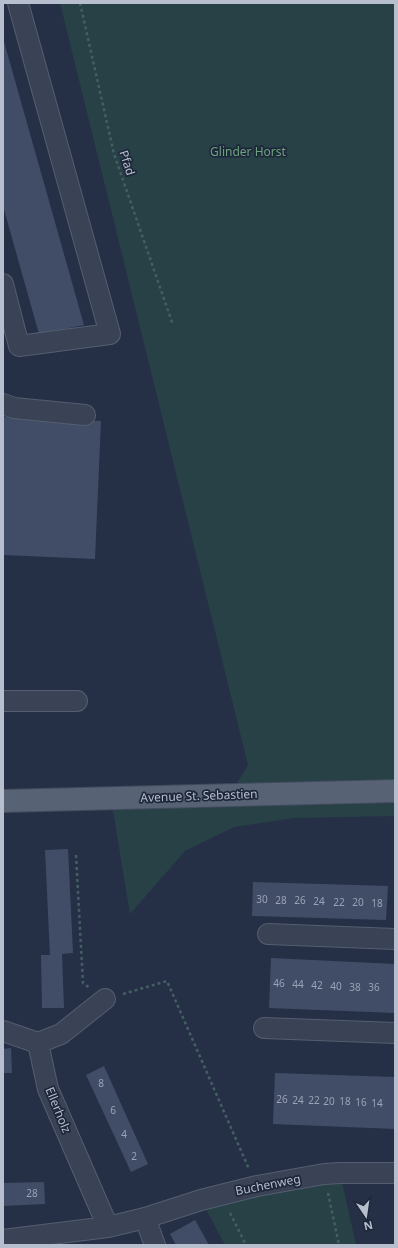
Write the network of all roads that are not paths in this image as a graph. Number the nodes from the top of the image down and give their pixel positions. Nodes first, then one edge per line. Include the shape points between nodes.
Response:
1 (18, 3) edge
2 (3, 284) edge
3 (3, 404) edge
4 (86, 415) dead end
5 (77, 701) dead end
6 (3, 702) edge
7 (395, 791) edge
8 (3, 801) edge
9 (268, 934) dead end
10 (395, 939) edge
11 (105, 999) road end
12 (264, 1028) dead end
13 (3, 1030) edge
14 (395, 1033) edge
15 (38, 1043) junction
16 (395, 1173) edge
17 (144, 1218) junction
18 (108, 1227) junction
19 (3, 1240) edge
20 (156, 1245) edge

1 - 2 street via 110,334 19,346
3 - 4 street via 14,408
5 - 6 street
7 - 8 main road, Avenue St. Sebastien
9 - 10 street
11 - 15 street via 62,1034
12 - 14 street
13 - 15 street
15 - 18 street, Ellerholz via 48,1089
16 - 17 street, Buchenweg via 324,1174 257,1186 220,1194
17 - 18 street, Buchenweg
17 - 20 street
18 - 19 street, Buchenweg

